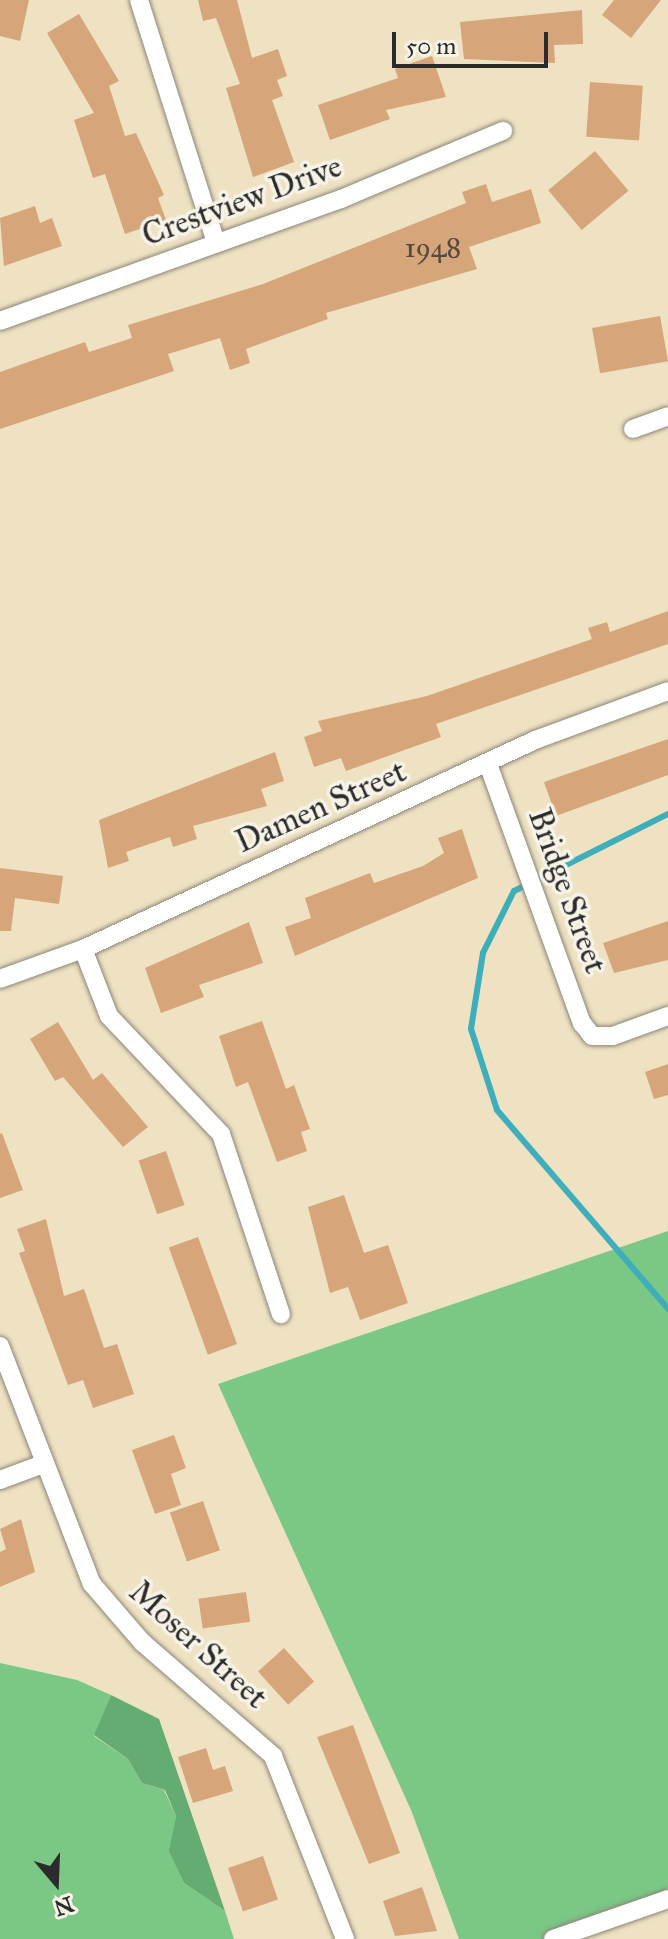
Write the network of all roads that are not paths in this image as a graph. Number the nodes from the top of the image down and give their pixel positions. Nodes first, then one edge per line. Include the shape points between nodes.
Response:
1 (139, 0) edge
2 (503, 131) dead end
3 (216, 243) junction
4 (0, 321) edge
5 (668, 416) edge
6 (633, 429) dead end
7 (668, 691) edge
8 (488, 764) junction
9 (83, 949) junction
10 (0, 979) edge
11 (668, 1016) edge
12 (281, 1314) dead end
13 (0, 1346) edge
14 (43, 1464) junction
15 (0, 1480) edge
16 (668, 1899) edge
17 (345, 1939) edge
18 (553, 1939) edge

1 - 3 street
2 - 3 street, Crestview Drive
3 - 4 street, Crestview Drive
5 - 6 street
7 - 8 street, Damen Street
8 - 9 street, Damen Street
8 - 11 street, Bridge Street via 592,1036
9 - 10 street, Damen Street
9 - 12 street via 109,1016 221,1134
13 - 14 street, Moser Street
14 - 15 street
14 - 17 street, Moser Street via 92,1584 112,1612 273,1756
16 - 18 street

